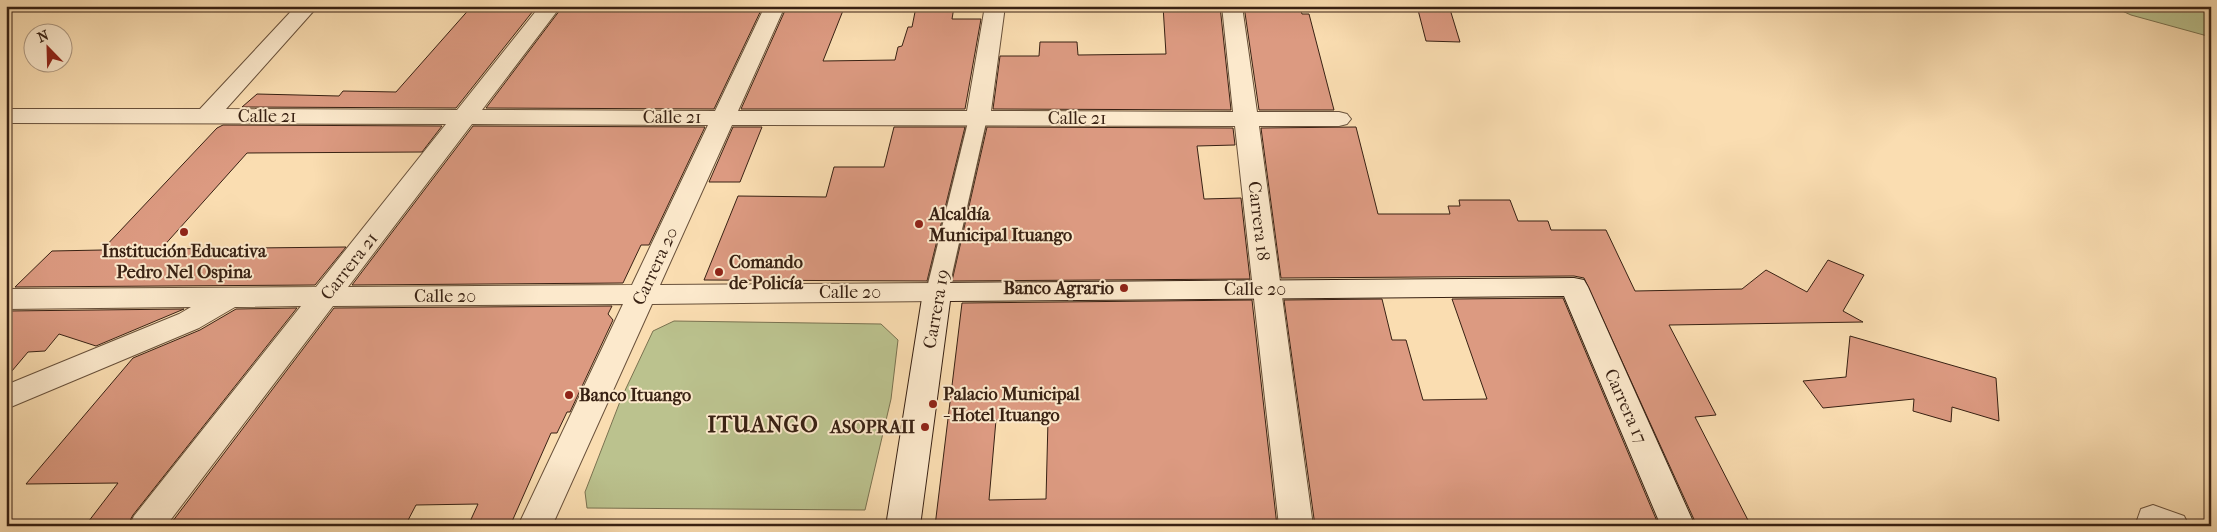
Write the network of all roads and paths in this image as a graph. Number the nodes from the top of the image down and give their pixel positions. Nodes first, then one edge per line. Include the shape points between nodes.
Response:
1 (308, 6) edge
2 (551, 6) edge
3 (775, 6) edge
4 (995, 6) edge
5 (1232, 6) edge
6 (6, 116) edge
7 (206, 116) junction
8 (465, 117) junction
9 (724, 118) junction
10 (978, 118) junction
11 (1246, 118) junction
12 (1339, 119) dead end
13 (1574, 287) joint
14 (1268, 288) junction
15 (938, 292) junction
16 (642, 294) junction
17 (325, 296) junction
18 (231, 297) junction
19 (6, 299) edge
20 (6, 398) edge
21 (146, 526) edge
22 (535, 526) edge
23 (903, 526) edge
24 (1296, 526) edge
25 (1678, 526) edge
26 (2152, 526) edge
27 (2172, 526) edge

1 - 7 street
2 - 8 street, Carrera 21
3 - 9 street, Carrera 20
4 - 10 street, Carrera 19
5 - 11 street, Carrera 18
6 - 7 street, Calle 21
7 - 8 street, Calle 21
8 - 9 street, Calle 21
8 - 17 street, Carrera 21
9 - 10 street, Calle 21
9 - 16 street, Carrera 20
10 - 11 street, Calle 21
10 - 15 street, Carrera 19
11 - 12 street, Calle 21
11 - 14 street, Carrera 18
13 - 14 street, Calle 20
13 - 25 street, Carrera 17
14 - 15 street, Calle 20
14 - 24 street, Carrera 18
15 - 16 street, Calle 20
15 - 23 street, Carrera 19
16 - 17 street, Calle 20
16 - 22 street, Carrera 20
17 - 18 street, Calle 20
17 - 21 street, Carrera 21
18 - 19 street, Calle 20
18 - 20 street via 189,321
26 - 27 street via 2153,519

